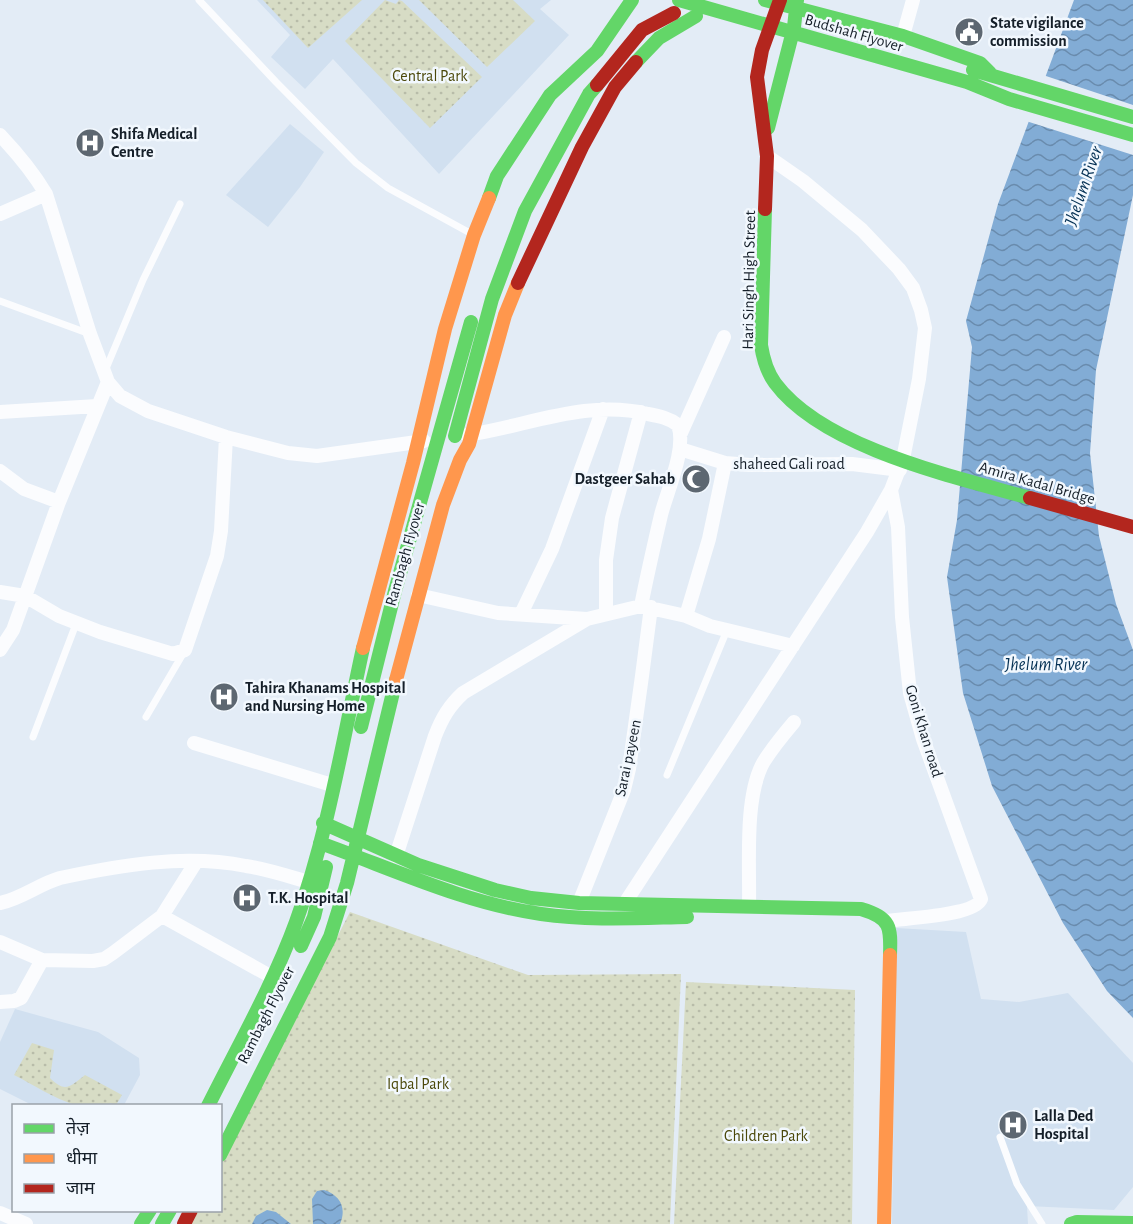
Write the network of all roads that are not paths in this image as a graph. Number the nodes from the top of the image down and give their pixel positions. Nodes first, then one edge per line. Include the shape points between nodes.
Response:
1 (199, 0) edge
2 (632, 0) edge
3 (712, 0) edge
4 (765, 0) edge
5 (913, 0) edge
6 (780, 2) edge
7 (664, 3) dead end
8 (797, 4) edge
9 (680, 5) edge
10 (696, 16) junction
11 (768, 35) junction
12 (903, 36) junction
13 (789, 43) junction
14 (597, 51) junction
15 (969, 76) junction
16 (989, 83) junction
17 (615, 87) junction
18 (573, 90) dead end
19 (1133, 117) edge
20 (0, 135) edge
21 (1133, 135) edge
22 (766, 136) junction
23 (557, 148) junction
24 (767, 156) junction
25 (522, 189) dead end
26 (46, 194) junction
27 (180, 204) dead end
28 (0, 214) edge
29 (474, 235) junction
30 (500, 238) dead end
31 (0, 301) edge
32 (474, 311) dead end
33 (90, 334) junction
34 (723, 337) dead end
35 (105, 378) junction
36 (97, 406) junction
37 (603, 409) junction
38 (0, 412) edge
39 (641, 412) junction
40 (681, 434) junction
41 (472, 435) junction
42 (226, 437) junction
43 (419, 441) junction
44 (680, 449) junction
45 (725, 463) junction
46 (902, 464) junction
47 (0, 471) edge
48 (933, 471) joint
49 (891, 490) junction
50 (58, 502) junction
51 (1133, 527) edge
52 (0, 592) edge
53 (418, 595) junction
54 (25, 596) junction
55 (646, 607) junction
56 (606, 613) junction
57 (521, 614) junction
58 (686, 616) junction
59 (587, 619) junction
60 (76, 624) junction
61 (727, 630) junction
62 (793, 646) junction
63 (0, 650) edge
64 (185, 650) junction
65 (146, 717) dead end
66 (794, 722) dead end
67 (33, 737) dead end
68 (194, 743) dead end
69 (667, 775) dead end
70 (332, 785) junction
71 (323, 823) junction
72 (357, 838) junction
73 (320, 843) junction
74 (353, 855) junction
75 (396, 856) junction
76 (196, 862) junction
77 (308, 882) junction
78 (0, 903) edge
79 (579, 903) junction
80 (626, 903) junction
81 (749, 906) junction
82 (162, 916) junction
83 (887, 921) junction
84 (0, 942) edge
85 (42, 960) junction
86 (272, 977) junction
87 (0, 1002) edge
88 (209, 1104) edge
89 (222, 1105) edge
90 (1000, 1137) dead end
91 (222, 1142) edge
92 (222, 1151) edge
93 (0, 1213) edge
94 (1133, 1223) edge
95 (26, 1224) edge
96 (874, 1224) edge
97 (884, 1224) edge
98 (1042, 1224) edge
99 (1071, 1224) edge

1 - 29 lane via 356,163 388,188
2 - 14 main road
3 - 15 main road, Budshah Flyover
4 - 6 main road
5 - 12 street
6 - 8 main road
6 - 11 main road
7 - 9 main road
8 - 12 main road
8 - 13 main road
9 - 10 main road
9 - 15 main road, Budshah Flyover
9 - 23 main road, Rambagh Flyover via 642,30 589,94
10 - 11 main road
10 - 17 main road via 659,38
11 - 13 main road
11 - 22 main road via 757,69
12 - 16 main road via 980,63
13 - 16 main road via 972,92
13 - 22 main road
14 - 18 main road
14 - 29 main road via 550,95 525,132 497,176
15 - 16 main road, Budshah Flyover
16 - 19 main road via 1016,82
16 - 21 main road via 1009,99
17 - 23 main road
17 - 41 main road via 522,272 505,315
20 - 26 street via 21,157
22 - 24 main road, Hari Singh High Street
23 - 91 main road, Rambagh Flyover via 525,211 492,298 410,593 322,934
24 - 46 street via 862,230 913,288 925,328
24 - 46 main road, Hari Singh High Street via 761,327 765,363 776,385 814,419
25 - 30 main road
26 - 28 street
26 - 33 street
27 - 35 lane via 143,280
29 - 43 main road via 447,320
31 - 33 lane
32 - 89 main road, Rambagh Flyover via 395,591 314,917
33 - 35 street
34 - 40 street, Sarai payeen
35 - 36 street
35 - 42 street via 120,396 141,408
36 - 38 street
36 - 50 street
37 - 39 street
37 - 41 street via 578,410
37 - 57 street via 552,549
39 - 40 street via 673,421
39 - 56 street via 612,518 606,560
40 - 44 street, Sarai payeen
41 - 43 street
41 - 53 main road via 443,505
42 - 43 street via 317,456
42 - 64 street via 218,556
43 - 70 main road via 370,620
44 - 45 street, shaheed Gali road
44 - 55 street, Sarai payeen via 657,534
45 - 46 street, shaheed Gali road
45 - 58 street via 709,539
46 - 48 main road, Hari Singh High Street
46 - 49 street
47 - 50 street via 24,489
48 - 51 main road, Amira Kadal Bridge
49 - 62 street
49 - 83 street, Goni Khan road via 898,527 910,693 923,739 981,894 977,905 961,912
50 - 54 street
52 - 54 street
53 - 57 street via 498,613
53 - 72 main road
54 - 60 street
54 - 63 street via 13,630
55 - 56 street
55 - 58 street
55 - 79 street, Sarai payeen via 642,676 629,769
56 - 59 street
57 - 59 street
58 - 61 street
59 - 75 street via 452,703 435,736
60 - 64 street via 173,654
60 - 67 lane
61 - 62 street
61 - 69 lane
62 - 80 street
64 - 65 lane
66 - 81 street via 762,765 755,785
68 - 70 street
70 - 71 main road
71 - 72 main road
71 - 73 main road
72 - 74 main road
72 - 75 main road
73 - 74 main road
73 - 77 main road
74 - 92 main road via 330,937
74 - 96 main road via 454,893 540,914 615,919 743,915 867,920 877,925 881,937
75 - 79 main road via 495,890
76 - 77 street via 244,865
76 - 78 street via 154,862 75,875 46,882
76 - 82 street
77 - 86 main road
79 - 80 main road
80 - 81 main road
81 - 83 main road via 861,909
82 - 85 street via 104,959
82 - 86 street
83 - 97 main road via 891,932
84 - 85 street
85 - 87 street via 21,998
86 - 88 main road
90 - 98 lane via 1017,1184
93 - 95 street
94 - 99 main road

